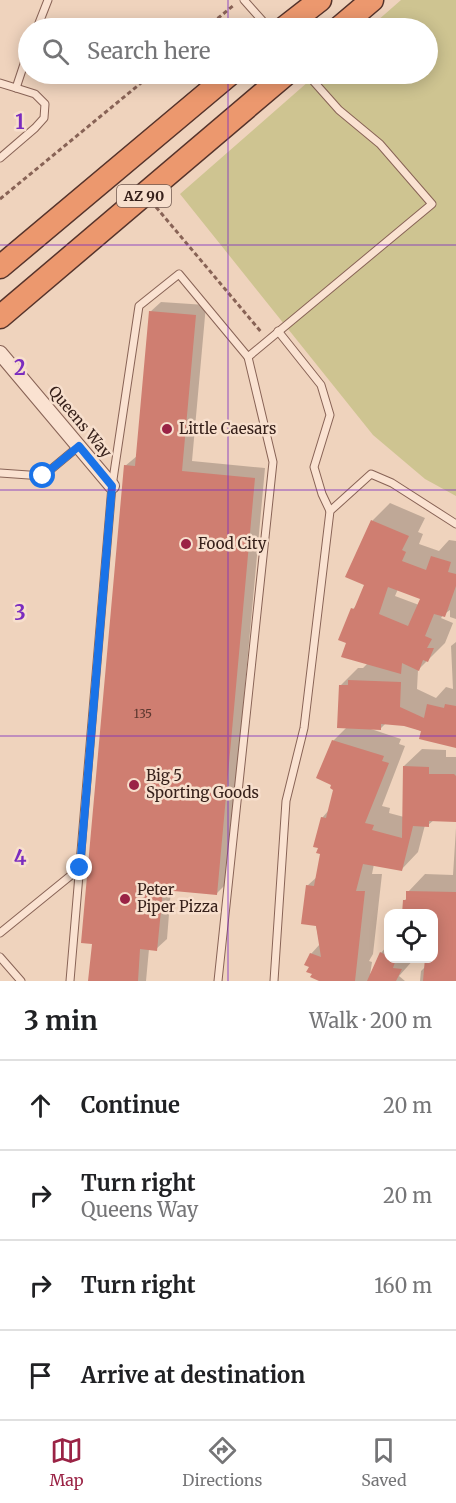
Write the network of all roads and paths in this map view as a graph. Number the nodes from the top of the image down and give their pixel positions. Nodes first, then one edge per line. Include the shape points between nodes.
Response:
1 (48, 0) edge
2 (242, 0) edge
3 (320, 0) edge
4 (372, 0) edge
5 (41, 18) edge
6 (219, 18) edge
7 (259, 18) edge
8 (297, 18) edge
9 (351, 18) edge
10 (18, 82) edge
11 (0, 83) edge
12 (140, 84) edge
13 (218, 84) edge
14 (274, 84) edge
15 (317, 84) edge
16 (16, 88) junction
17 (0, 158) edge
18 (145, 195) junction
19 (0, 199) edge
20 (0, 267) edge
21 (0, 317) edge
22 (278, 331) junction
23 (267, 339) junction
24 (0, 353) edge
25 (248, 357) junction
26 (79, 446) junction
27 (0, 473) edge
28 (112, 486) junction
29 (330, 511) junction
30 (456, 524) edge
31 (80, 868) junction
32 (0, 933) edge
33 (0, 957) edge
34 (21, 981) edge
35 (70, 981) edge
36 (218, 981) edge
37 (274, 981) edge

1 - 5 lane
2 - 6 path
2 - 7 lane
3 - 8 highway
4 - 9 highway
10 - 16 lane
11 - 16 lane
12 - 19 path
13 - 20 highway, AZ 90
14 - 18 highway, AZ 90
15 - 22 lane via 339,110 380,144 432,204
16 - 17 lane via 35,94 45,104 44,117
18 - 21 highway, AZ 90
18 - 23 path
22 - 23 lane
22 - 29 lane via 321,385 330,415 314,467
23 - 25 lane
24 - 26 street, Queens Way
25 - 28 lane via 179,274 138,306
25 - 36 lane via 273,462
26 - 27 lane via 43,476
26 - 28 street, Queens Way
28 - 31 lane
29 - 30 lane via 371,474
29 - 37 lane via 304,728 286,801
31 - 32 lane
31 - 35 lane
33 - 34 lane

